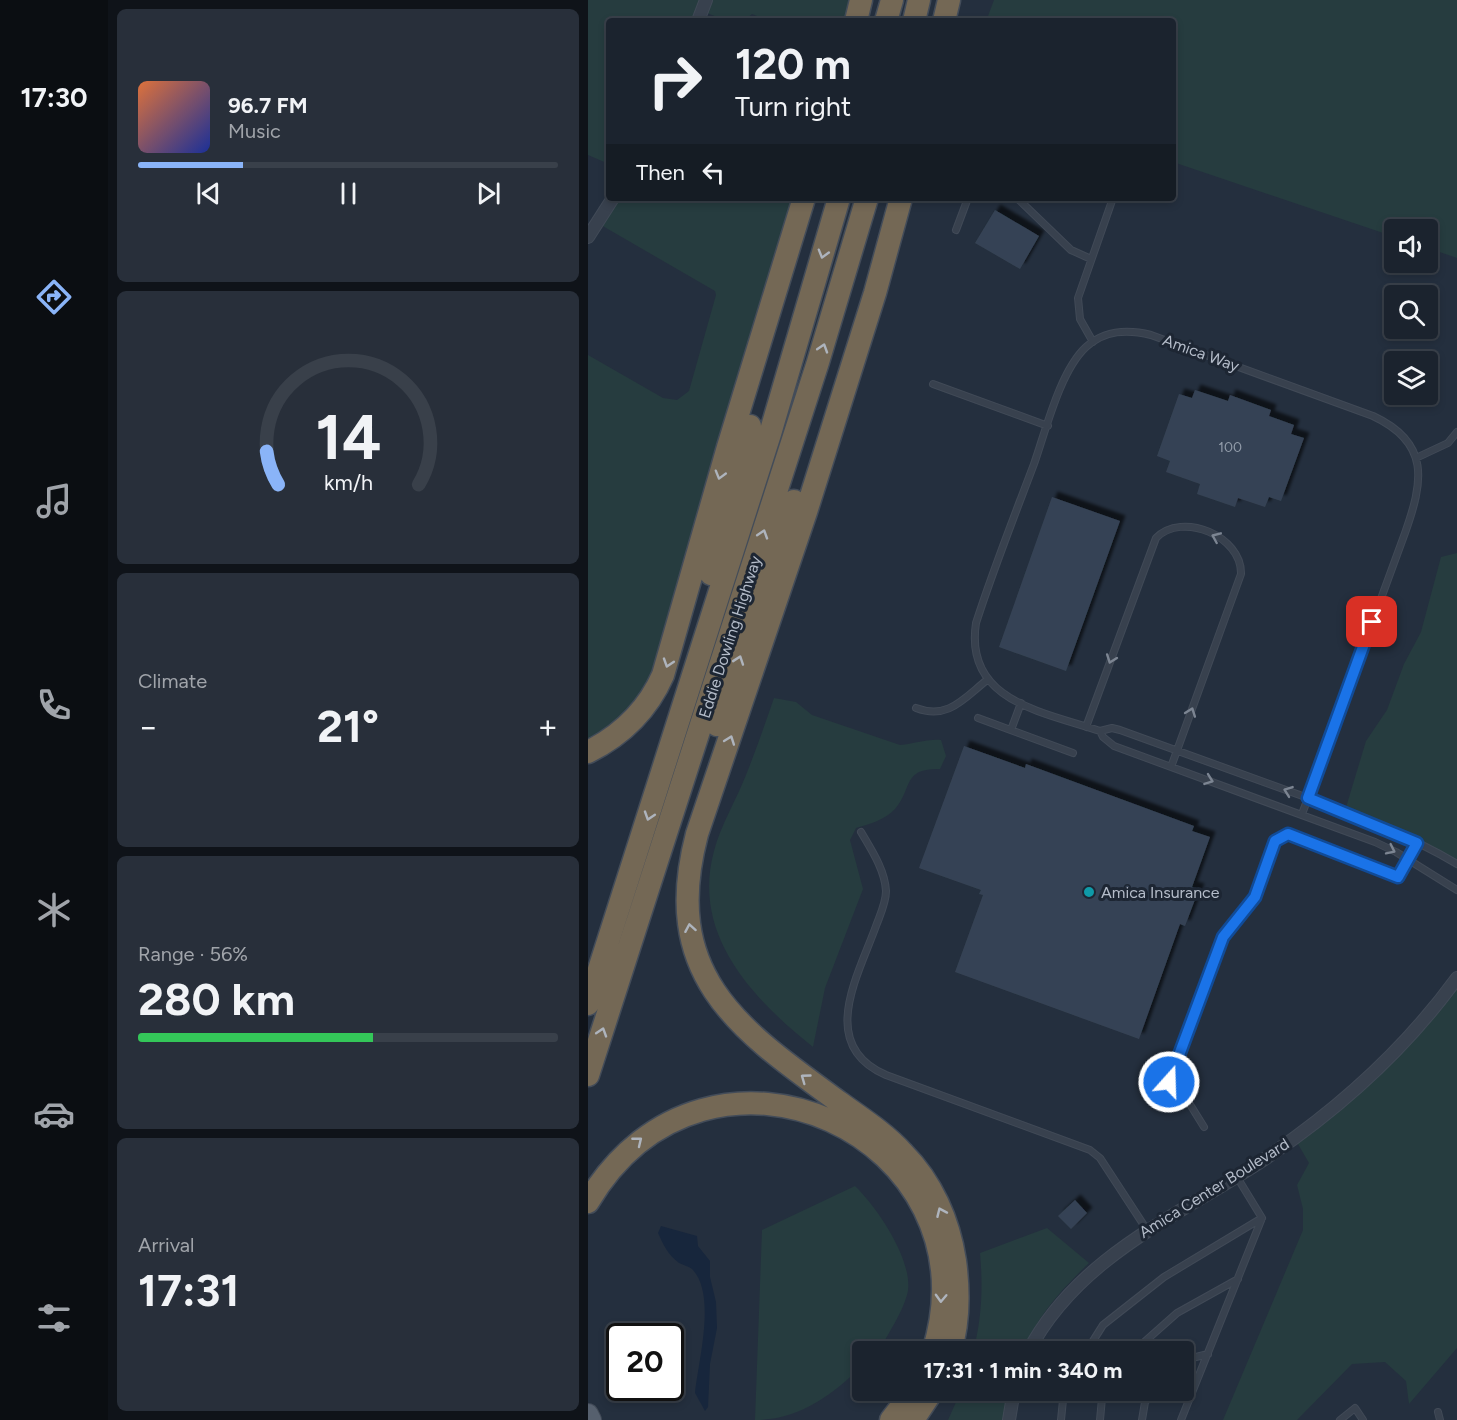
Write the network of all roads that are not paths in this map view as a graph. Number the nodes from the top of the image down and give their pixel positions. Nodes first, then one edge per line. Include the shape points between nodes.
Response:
1 (706, 0) edge
2 (861, 0) edge
3 (892, 0) edge
4 (919, 0) edge
5 (950, 0) edge
6 (699, 18) edge
7 (857, 18) edge
8 (887, 18) edge
9 (915, 18) edge
10 (945, 18) edge
11 (611, 201) edge
12 (803, 201) edge
13 (808, 201) edge
14 (838, 201) edge
15 (866, 201) edge
16 (893, 201) edge
17 (900, 201) edge
18 (967, 201) edge
19 (1020, 201) edge
20 (1112, 201) edge
21 (956, 230) dead end
22 (588, 237) edge
23 (1091, 259) junction
24 (1093, 342) junction
25 (933, 384) dead end
26 (1048, 426) junction
27 (1457, 432) edge
28 (1416, 458) junction
29 (987, 680) junction
30 (1021, 703) junction
31 (916, 708) dead end
32 (978, 718) dead end
33 (1086, 727) junction
34 (1011, 730) junction
35 (1100, 731) junction
36 (1177, 751) junction
37 (588, 752) edge
38 (1073, 753) dead end
39 (667, 760) junction
40 (1171, 766) junction
41 (1308, 798) junction
42 (1302, 814) junction
43 (861, 832) dead end
44 (1417, 843) junction
45 (1409, 860) junction
46 (1457, 864) edge
47 (1457, 890) edge
48 (1457, 978) edge
49 (615, 989) junction
50 (588, 1004) edge
51 (588, 1075) edge
52 (1169, 1082) dead end
53 (1178, 1086) dead end
54 (1204, 1127) dead end
55 (1237, 1177) junction
56 (588, 1202) edge
57 (1262, 1218) junction
58 (1147, 1230) junction
59 (1238, 1279) junction
60 (936, 1341) edge
61 (952, 1341) edge
62 (1035, 1341) edge
63 (1093, 1341) edge
64 (1146, 1341) edge
65 (1208, 1354) junction
66 (1194, 1358) edge
67 (906, 1401) edge
68 (925, 1401) edge
69 (1012, 1401) edge
70 (1063, 1401) edge
71 (1102, 1401) edge
72 (1147, 1401) edge
73 (1438, 1412) dead end
74 (588, 1414) edge
75 (591, 1420) edge
76 (891, 1420) edge
77 (912, 1420) edge
78 (1009, 1420) edge
79 (1061, 1420) edge
80 (1101, 1420) edge
81 (1142, 1420) edge
82 (1182, 1420) edge
83 (1340, 1420) edge
84 (1363, 1420) edge
85 (1440, 1420) edge

1 - 6 street
2 - 7 highway
3 - 8 highway
4 - 9 highway
5 - 10 highway
11 - 22 street
12 -> 37 highway via 666,669 650,700 631,722
13 - 39 highway via 687,656
14 -> 39 highway, Eddie Dowling Highway via 773,424
49 -> 15 highway, Eddie Dowling Highway via 822,352
49 -> 16 highway via 658,896
61 -> 17 highway via 957,1316 957,1271 946,1223 928,1186 915,1166 888,1139 764,1048 732,1017 700,965 687,902 696,834 803,522
18 - 21 lane
19 - 23 lane via 1071,250
20 - 23 lane
23 - 24 lane via 1077,305
24 - 26 lane, Amica Way via 1069,372
24 - 28 lane, Amica Way via 1118,331 1150,334 1373,416 1402,434
25 - 26 lane
26 - 29 lane, Amica Way via 976,623 975,656
27 - 28 lane via 1440,448
28 - 41 lane, Amica Way via 1420,480 1417,498
29 - 30 lane, Amica Way
29 - 31 lane via 941,713
30 - 33 lane, Amica Way
30 - 34 lane
32 - 34 lane
33 - 35 lane, Amica Way
36 -> 33 lane via 1241,574 1232,545 1187,527 1167,530 1153,544
34 - 38 lane
35 - 36 lane, Amica Way via 1120,730
35 - 40 lane, Amica Way via 1114,746
36 - 40 lane
41 -> 36 lane, Amica Way
39 -> 50 highway, Eddie Dowling Highway
40 -> 42 lane, Amica Way
41 - 42 lane, Amica Way
41 - 44 lane, Amica Way
42 -> 45 lane, Amica Way
43 - 58 lane via 880,869 886,894 847,1009 847,1031 859,1056 886,1075 1090,1150 1100,1158
44 - 45 lane
44 - 46 lane, Amica Way
45 - 47 lane, Amica Way
45 - 52 lane via 1398,877 1288,834 1275,841 1255,897 1223,937
48 - 55 street, Amica Center Boulevard via 1364,1081 1302,1132
51 -> 49 highway, Eddie Dowling Highway
53 - 54 lane
55 - 57 lane
55 - 58 street, Amica Center Boulevard
56 -> 60 highway via 636,1142 690,1113 724,1105 759,1103 797,1108 834,1121 891,1162 925,1214 935,1242 942,1286
57 - 59 lane
57 - 63 lane via 1164,1277 1103,1325
58 - 62 street, Amica Center Boulevard via 1075,1288
59 - 64 lane via 1177,1313
59 - 65 lane
65 - 66 lane
65 - 82 lane
67 - 76 highway
68 - 77 highway
69 - 78 street
70 - 79 lane
71 - 80 lane
72 - 81 lane
73 - 85 lane
74 - 75 main road
83 - 84 lane via 1355,1408

